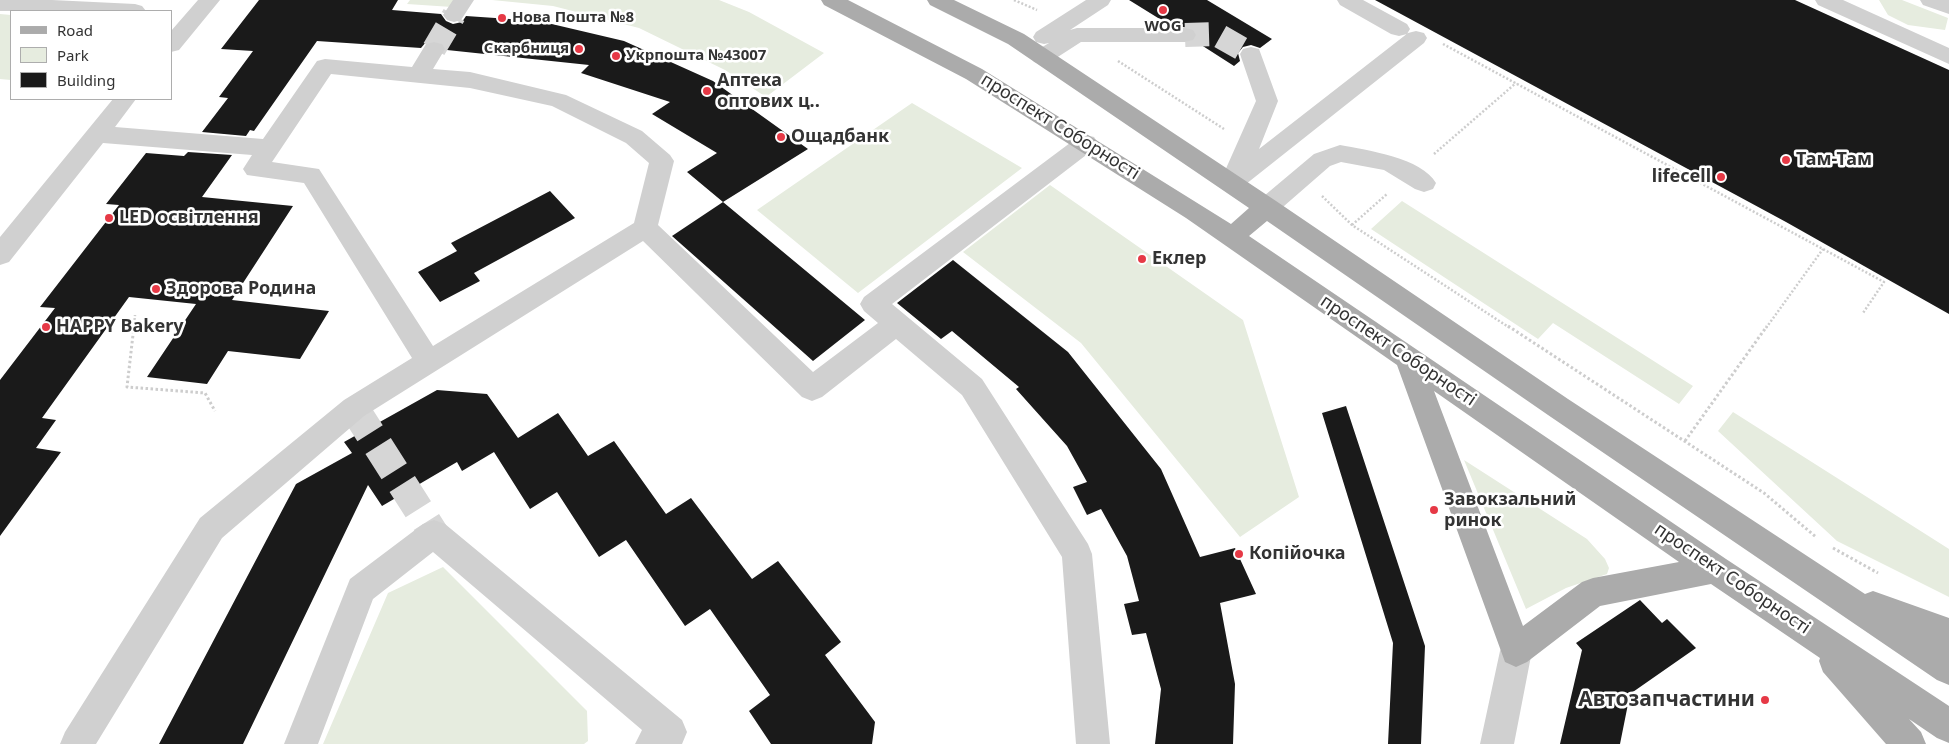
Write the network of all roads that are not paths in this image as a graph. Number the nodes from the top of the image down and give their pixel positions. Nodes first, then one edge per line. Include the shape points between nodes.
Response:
1 (831, 0) edge
2 (937, 0) edge
3 (1080, 0) edge
4 (1101, 0) edge
5 (1347, 0) edge
6 (1824, 0) edge
7 (1930, 0) edge
8 (0, 4) edge
9 (203, 7) edge
10 (1949, 7) edge
11 (115, 10) edge
12 (172, 13) edge
13 (1185, 35) tunnel mouth
14 (172, 44) edge
15 (1029, 48) junction
16 (434, 49) tunnel mouth
17 (1251, 54) tunnel mouth
18 (1949, 57) edge
19 (418, 75) junction
20 (125, 100) edge
21 (96, 134) junction
22 (1086, 143) junction
23 (269, 148) junction
24 (1232, 182) junction
25 (1424, 183) dead end
26 (1267, 206) junction
27 (1195, 212) junction
28 (645, 228) junction
29 (1232, 237) junction
30 (0, 255) edge
31 (896, 324) junction
32 (1408, 358) junction
33 (429, 362) junction
34 (1715, 569) junction
35 (1832, 591) junction
36 (1808, 630) junction
37 (1949, 634) edge
38 (1516, 651) junction
39 (1949, 669) edge
40 (1949, 726) edge
41 (77, 744) edge
42 (301, 744) edge
43 (652, 744) edge
44 (1092, 744) edge
45 (1497, 744) edge
46 (1909, 744) edge

1 - 22 main road, проспект Соборності via 974,74
2 - 15 main road
3 - 15 street
4 - 15 street
5 - 24 street via 1407,33
6 - 18 street
7 - 10 street
8 - 11 street
9 - 12 street
9 - 14 street
13 - 15 street via 1077,35
15 - 24 main road
16 - 19 street
17 - 24 street via 1267,102
19 - 23 street via 325,66
19 - 28 street via 470,80 558,100 634,137 662,161
20 - 21 street
21 - 23 street
21 - 30 street
22 - 27 main road, проспект Соборності
22 - 31 street via 873,304
23 - 33 street via 255,169 311,175
24 - 26 main road
24 - 27 main road
25 - 26 street via 1390,163 1340,153 1322,160
26 - 29 main road
26 - 35 main road
27 - 29 main road, проспект Соборності
28 - 31 street via 812,388
28 - 33 street
29 - 32 main road, проспект Соборності
31 - 44 street via 972,387 1077,554
32 - 34 main road, проспект Соборності
32 - 38 main road
33 - 41 street via 354,408 211,528
34 - 36 main road, проспект Соборності
34 - 38 main road via 1593,593
35 - 37 main road
35 - 39 main road
36 - 40 main road, проспект Соборності
36 - 46 main road
38 - 45 street
42 - 43 street via 361,588 434,534 670,732

